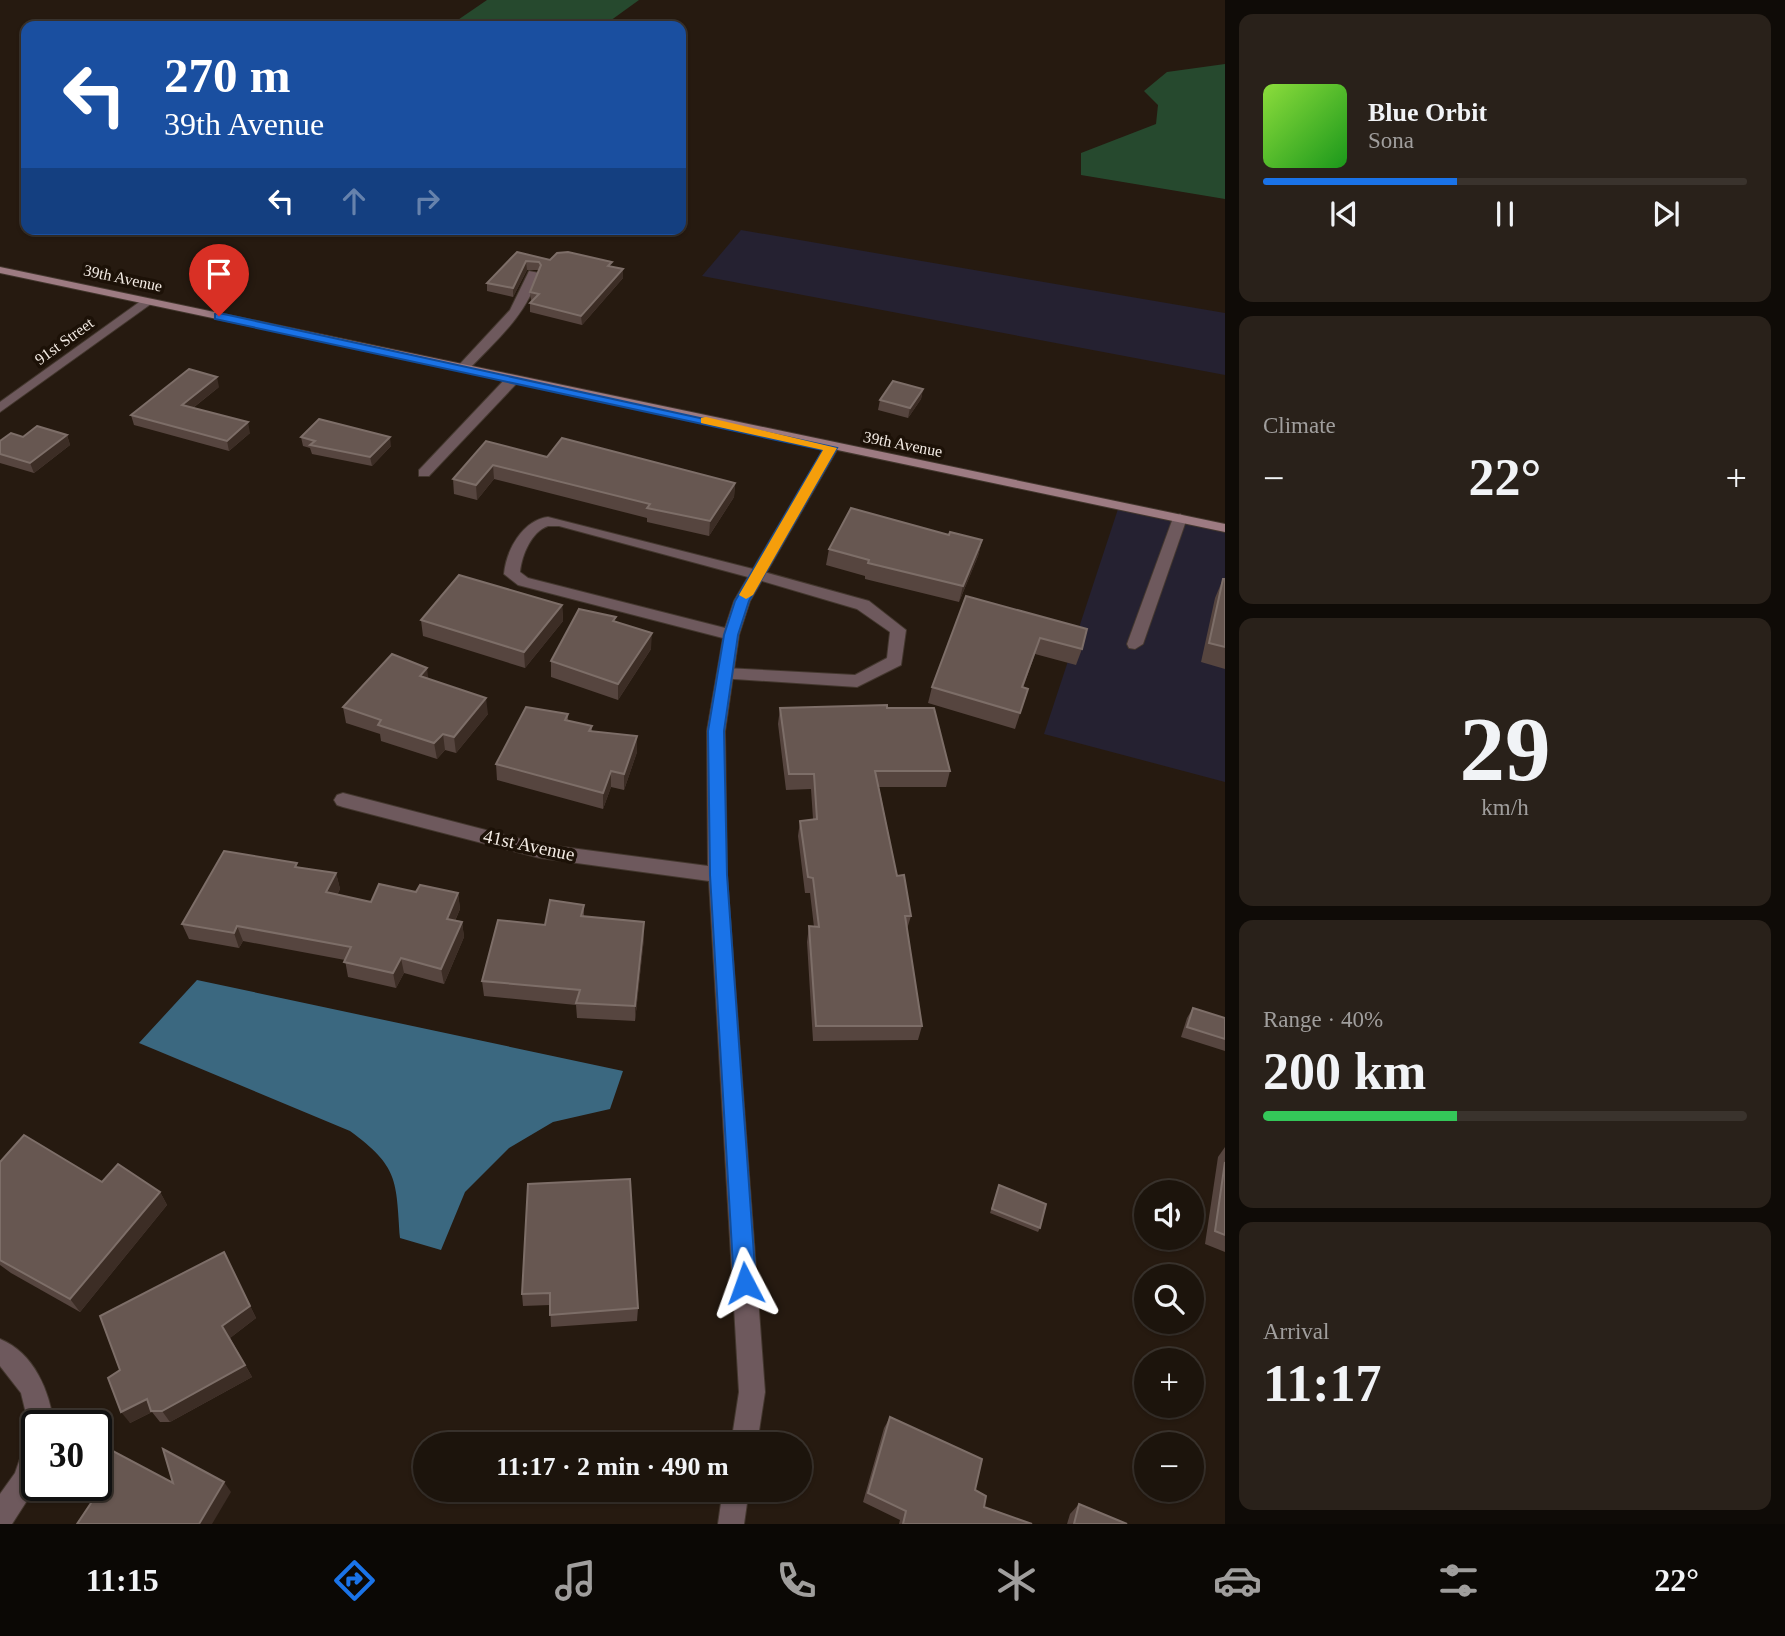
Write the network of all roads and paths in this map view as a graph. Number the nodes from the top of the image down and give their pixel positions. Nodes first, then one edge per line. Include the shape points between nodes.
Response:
1 (0, 270) edge
2 (533, 273) edge
3 (149, 301) junction
4 (463, 368) junction
5 (513, 379) junction
6 (0, 408) edge
7 (831, 448) junction
8 (424, 473) dead end
9 (1180, 519) junction
10 (1225, 528) edge
11 (757, 575) junction
12 (731, 635) junction
13 (1135, 644) dead end
14 (725, 674) junction
15 (343, 800) dead end
16 (718, 875) junction
17 (0, 1351) edge
18 (37, 1410) edge
19 (746, 1432) edge
20 (21, 1486) edge
21 (734, 1502) edge
22 (0, 1518) edge
23 (730, 1524) edge

1 - 3 main road, 39th Avenue
2 - 4 street via 522,303
3 - 4 main road, 39th Avenue
3 - 6 street, 91st Street
4 - 5 main road, 39th Avenue
5 - 7 main road, 39th Avenue
5 - 8 street
7 - 9 main road, 39th Avenue
7 - 11 street
9 - 10 main road, 39th Avenue
9 - 13 street
11 - 12 street
11 - 12 street via 544,521 535,526 512,564 512,574 523,582
11 - 14 street via 863,605 898,629 895,662 857,681
12 - 14 street
14 - 16 street via 716,731
15 - 16 street, 41st Avenue via 540,851
16 - 19 street via 752,1392
17 - 18 street via 31,1384
20 - 22 street
21 - 23 street

